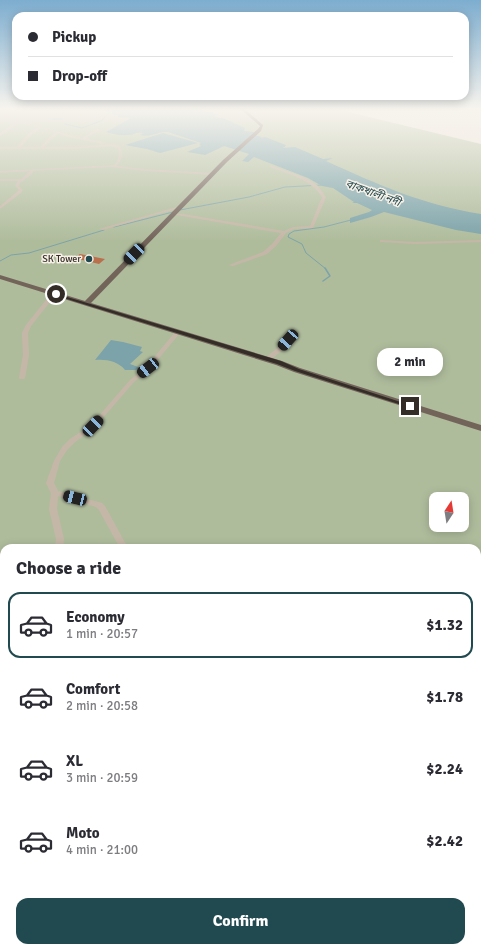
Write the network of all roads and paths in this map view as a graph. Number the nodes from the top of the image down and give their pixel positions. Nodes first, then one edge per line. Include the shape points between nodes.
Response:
1 (120, 152) edge
2 (235, 152) edge
3 (70, 162) dead end
4 (115, 166) junction
5 (271, 166) dead end
6 (68, 168) junction
7 (32, 170) junction
8 (0, 172) edge
9 (213, 174) junction
10 (0, 180) edge
11 (21, 180) junction
12 (0, 208) edge
13 (176, 211) junction
14 (101, 229) dead end
15 (284, 232) junction
16 (481, 241) edge
17 (382, 242) dead end
18 (231, 265) dead end
19 (0, 277) edge
20 (56, 294) junction
21 (87, 304) junction
22 (178, 332) junction
23 (294, 334) dead end
24 (266, 360) junction
25 (22, 378) dead end
26 (481, 428) edge
27 (481, 431) edge
28 (55, 494) junction
29 (59, 544) edge
30 (122, 544) edge

1 - 4 street via 121,157
2 - 9 main road
3 - 6 street
4 - 6 street
4 - 9 street
5 - 15 street via 305,178 315,185 324,197 312,227 293,228
6 - 7 street
7 - 8 street
7 - 11 street
9 - 13 main road
10 - 11 street
11 - 12 street via 17,186 20,192
13 - 14 street
13 - 15 street via 184,215
13 - 21 main road
15 - 18 street via 265,253
16 - 17 street
19 - 20 main road
20 - 21 main road
20 - 25 street via 28,326 25,333 26,356
21 - 22 main road
22 - 24 main road
22 - 28 street via 93,426 64,449 56,461 50,483
23 - 24 street
24 - 26 main road
24 - 27 main road via 293,373
28 - 29 street via 53,509
28 - 30 street via 99,505

